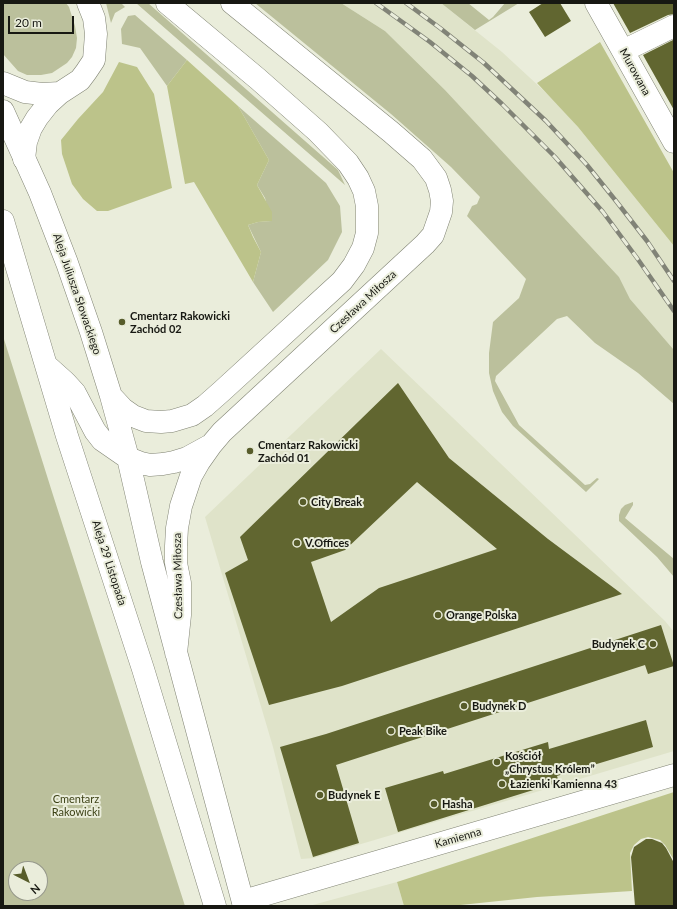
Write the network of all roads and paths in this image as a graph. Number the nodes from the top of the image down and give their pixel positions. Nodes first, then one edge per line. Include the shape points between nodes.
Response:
1 (88, 3) edge
2 (167, 3) edge
3 (232, 3) edge
4 (596, 3) edge
5 (674, 26) edge
6 (623, 51) junction
7 (3, 83) edge
8 (60, 93) junction
9 (3, 111) edge
10 (674, 142) edge
11 (24, 159) junction
12 (4, 227) edge
13 (46, 365) junction
14 (111, 396) junction
15 (211, 444) junction
16 (128, 458) junction
17 (176, 653) junction
18 (674, 775) edge
19 (243, 903) edge
20 (215, 906) edge

1 - 8 main road via 94,18 96,34 94,60 80,80
2 - 14 main road via 318,132 348,164 364,191 367,233 354,264 342,280 222,392 192,415 172,422 146,421 133,416
3 - 15 main road, Czesława Miłosza via 422,159 436,178 442,201 439,223 425,244
4 - 6 main road, Murowana
5 - 6 main road
6 - 10 main road, Murowana
7 - 8 main road via 25,92
8 - 11 main road via 48,104 31,128
9 - 11 main road
11 - 14 main road, Aleja Juliusza Słowackiego via 72,276
12 - 13 main road, Aleja 29 Listopada
13 - 16 main road via 75,393 102,440
13 - 20 main road, Aleja 29 Listopada
14 - 16 main road
15 - 16 main road via 187,458 174,462 150,465
15 - 17 main road, Czesława Miłosza via 192,476 179,513 176,563 180,583 180,615
16 - 17 main road
17 - 19 main road
18 - 19 main road, Kamienna

